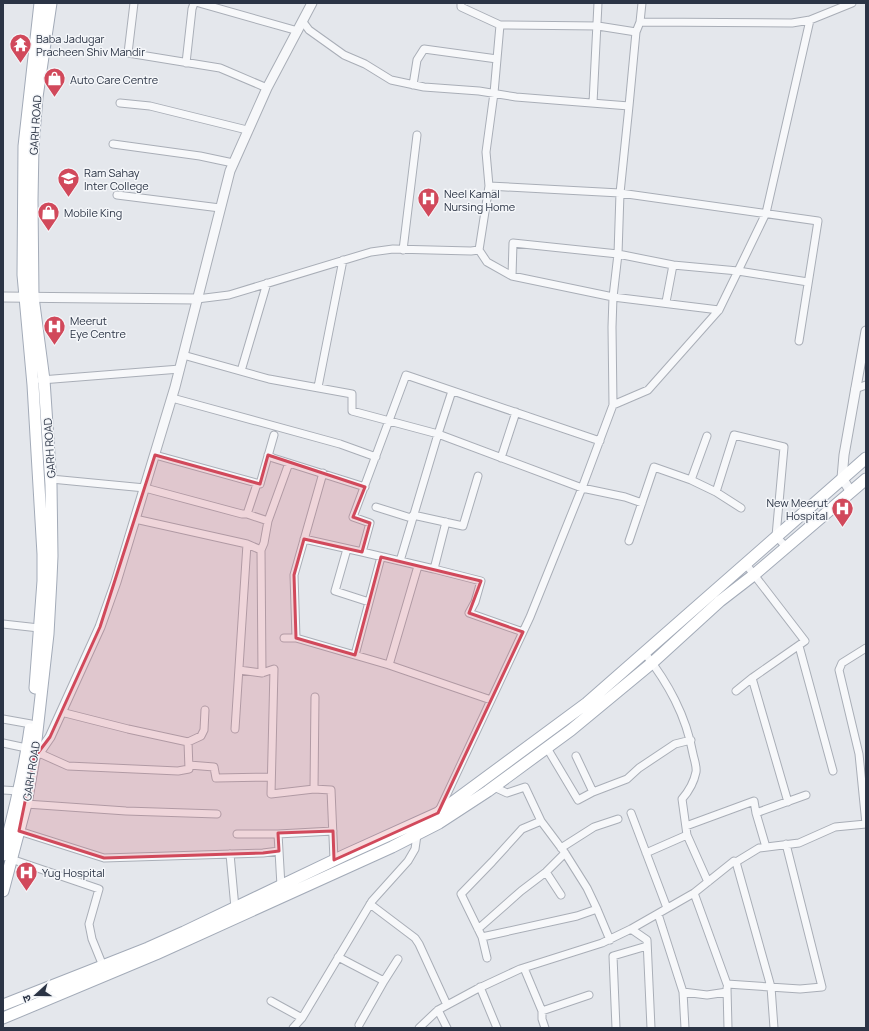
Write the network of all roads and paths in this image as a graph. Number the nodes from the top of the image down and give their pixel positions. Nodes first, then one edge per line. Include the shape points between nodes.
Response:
1 (40, 3) edge
2 (51, 3) edge
3 (134, 3) edge
4 (194, 3) edge
5 (200, 3) edge
6 (312, 3) edge
7 (461, 3) edge
8 (598, 3) edge
9 (642, 3) edge
10 (852, 3) edge
11 (810, 20) junction
12 (303, 22) junction
13 (640, 22) junction
14 (500, 25) junction
15 (598, 26) junction
16 (298, 31) junction
17 (636, 32) junction
18 (497, 59) junction
19 (186, 63) junction
20 (413, 85) junction
21 (267, 88) junction
22 (494, 93) junction
23 (120, 103) dead end
24 (593, 103) junction
25 (629, 106) junction
26 (247, 130) junction
27 (417, 135) dead end
28 (112, 144) dead end
29 (28, 146) junction
30 (233, 163) junction
31 (489, 186) junction
32 (620, 193) junction
33 (117, 195) dead end
34 (220, 208) junction
35 (766, 213) junction
36 (404, 250) junction
37 (479, 250) junction
38 (618, 254) junction
39 (343, 260) junction
40 (673, 265) junction
41 (738, 271) junction
42 (512, 276) junction
43 (808, 282) junction
44 (267, 283) junction
45 (3, 297) edge
46 (29, 297) junction
47 (612, 297) junction
48 (197, 299) junction
49 (666, 302) junction
50 (719, 310) junction
51 (866, 331) edge
52 (799, 341) dead end
53 (183, 355) junction
54 (180, 369) junction
55 (241, 371) junction
56 (44, 380) junction
57 (33, 381) junction
58 (866, 384) edge
59 (318, 387) junction
60 (855, 389) junction
61 (452, 391) junction
62 (172, 398) junction
63 (613, 405) junction
64 (516, 412) junction
65 (389, 421) junction
66 (438, 434) junction
67 (274, 435) dead end
68 (707, 436) dead end
69 (600, 441) junction
70 (155, 455) junction
71 (268, 456) junction
72 (376, 457) junction
73 (502, 458) junction
74 (866, 458) edge
75 (289, 462) junction
76 (323, 473) junction
77 (478, 476) dead end
78 (842, 478) junction
79 (50, 479) junction
80 (866, 479) edge
81 (691, 480) junction
82 (260, 484) junction
83 (365, 486) junction
84 (145, 488) junction
85 (582, 488) junction
86 (716, 492) junction
87 (851, 492) junction
88 (642, 502) junction
89 (376, 507) dead end
90 (741, 508) dead end
91 (247, 514) junction
92 (413, 515) junction
93 (135, 519) junction
94 (268, 521) junction
95 (446, 522) junction
96 (776, 536) junction
97 (304, 539) junction
98 (629, 541) dead end
99 (47, 542) junction
100 (247, 544) junction
101 (786, 547) junction
102 (347, 549) junction
103 (261, 550) junction
104 (362, 552) junction
105 (381, 557) junction
106 (400, 561) junction
107 (745, 563) junction
108 (418, 566) junction
109 (434, 569) junction
110 (755, 574) junction
111 (47, 579) junction
112 (369, 602) junction
113 (3, 624) edge
114 (39, 628) junction
115 (523, 632) junction
116 (284, 638) dead end
117 (296, 638) junction
118 (799, 646) junction
119 (866, 648) edge
120 (644, 652) junction
121 (42, 653) junction
122 (355, 656) junction
123 (652, 663) junction
124 (389, 666) junction
125 (239, 670) junction
126 (262, 673) junction
127 (752, 678) junction
128 (736, 690) dead end
129 (315, 697) dead end
130 (491, 700) junction
131 (205, 710) dead end
132 (61, 712) junction
133 (3, 719) edge
134 (31, 724) junction
135 (235, 729) dead end
136 (690, 740) junction
137 (188, 742) junction
138 (532, 743) junction
139 (3, 744) edge
140 (543, 750) junction
141 (32, 754) junction
142 (576, 756) dead end
143 (188, 765) junction
144 (833, 771) dead end
145 (271, 777) junction
146 (494, 787) junction
147 (3, 790) edge
148 (314, 790) junction
149 (19, 791) junction
150 (593, 792) junction
151 (806, 795) dead end
152 (788, 802) junction
153 (26, 804) junction
154 (631, 813) dead end
155 (756, 813) junction
156 (217, 814) dead end
157 (439, 818) junction
158 (618, 819) dead end
159 (541, 820) junction
160 (866, 824) edge
161 (686, 826) junction
162 (415, 830) junction
163 (333, 831) junction
164 (10, 833) edge
165 (237, 834) dead end
166 (278, 834) junction
167 (687, 835) junction
168 (786, 844) junction
169 (766, 847) junction
170 (563, 850) junction
171 (279, 851) junction
172 (230, 854) junction
173 (646, 854) junction
174 (7, 857) edge
175 (334, 860) junction
176 (736, 862) junction
177 (546, 872) junction
178 (708, 882) junction
179 (281, 886) junction
180 (3, 891) edge
181 (694, 893) junction
182 (561, 895) dead end
183 (370, 904) junction
184 (667, 908) junction
185 (597, 909) junction
186 (237, 912) junction
187 (658, 914) junction
188 (478, 929) junction
189 (631, 929) junction
190 (482, 937) junction
191 (610, 940) junction
192 (647, 946) junction
193 (154, 950) junction
194 (338, 957) junction
195 (488, 958) dead end
196 (398, 959) dead end
197 (103, 966) junction
198 (524, 968) junction
199 (384, 981) junction
200 (727, 984) junction
201 (480, 987) junction
202 (771, 987) junction
203 (683, 992) junction
204 (727, 992) junction
205 (589, 995) dead end
206 (271, 1001) dead end
207 (3, 1005) edge
208 (448, 1006) junction
209 (438, 1010) junction
210 (542, 1011) junction
211 (3, 1018) edge
212 (302, 1018) junction
213 (359, 1025) dead end
214 (293, 1028) edge
215 (419, 1028) edge
216 (447, 1028) edge
217 (497, 1028) edge
218 (545, 1028) edge
219 (616, 1028) edge
220 (651, 1028) edge
221 (685, 1028) edge
222 (728, 1028) edge
223 (774, 1028) edge

1 - 29 main road, GARH ROAD
2 - 29 main road, GARH ROAD
3 - 19 street via 128,54
4 - 19 street
5 - 16 street
6 - 12 street
7 - 14 street via 461,7
8 - 15 street
9 - 13 street
10 - 11 street
11 - 13 street
11 - 35 street
12 - 16 street
12 - 20 street via 309,30 344,55 391,80
13 - 17 street
14 - 15 street
14 - 18 street
15 - 17 street
15 - 24 street
16 - 21 street
17 - 25 street
18 - 20 street via 424,49 417,60
18 - 22 street
19 - 21 street via 220,68
20 - 22 street
21 - 26 street
22 - 24 street
22 - 31 street via 486,152
23 - 26 street via 150,106
24 - 25 street
25 - 32 street
26 - 30 street
27 - 36 street
28 - 30 street
29 - 46 main road, GARH ROAD
30 - 34 street
31 - 32 street
31 - 37 street
32 - 35 street
32 - 38 street
33 - 34 street
34 - 48 street
35 - 41 street
35 - 43 street via 818,220
36 - 37 street
36 - 39 street via 371,252
37 - 42 street via 487,262
38 - 40 street
38 - 42 street via 513,243
38 - 47 street
39 - 44 street
39 - 59 street
40 - 41 street
40 - 49 street
41 - 43 street
41 - 50 street
42 - 47 street
43 - 52 street
44 - 48 street via 229,295
44 - 55 street
45 - 46 street
46 - 48 street
46 - 56 main road, GARH ROAD
46 - 57 main road, GARH ROAD
47 - 49 street
47 - 63 street
48 - 53 street
49 - 50 street
50 - 63 street via 648,390
51 - 60 street
53 - 54 street
53 - 55 street
54 - 56 street
54 - 62 street
55 - 59 street via 269,379
56 - 57 street
56 - 79 main road, GARH ROAD
57 - 99 main road, GARH ROAD
58 - 60 street
59 - 65 street via 352,394 352,410
60 - 78 street
61 - 64 street
61 - 65 street via 406,375
61 - 66 street
62 - 70 street
62 - 72 street via 340,444
63 - 69 street
64 - 69 street
64 - 73 street
65 - 66 street
65 - 72 street
66 - 73 street
66 - 92 street
67 - 71 street
68 - 81 street
69 - 85 street
70 - 82 street
70 - 84 street
71 - 75 street
71 - 82 street
72 - 83 street
73 - 85 street
74 - 78 main road
75 - 76 street
75 - 94 street
76 - 83 street
76 - 97 street
77 - 95 street via 464,526
78 - 87 street
78 - 96 main road
79 - 84 street
79 - 99 main road, GARH ROAD
80 - 87 main road
81 - 86 street
81 - 88 street via 654,467
82 - 91 street via 257,484
83 - 104 street via 353,517 370,524
84 - 91 street
84 - 93 street
85 - 88 street
85 - 115 street
86 - 90 street
86 - 96 street via 734,435 784,447
87 - 101 main road
88 - 98 street
89 - 92 street via 411,518
91 - 94 street
92 - 95 street
92 - 106 street
93 - 100 street
93 - 132 street via 100,627
94 - 103 street
95 - 109 street
96 - 101 street
96 - 107 main road
97 - 102 street
97 - 117 street via 294,575
99 - 111 main road, GARH ROAD
100 - 103 street
100 - 125 street
101 - 110 main road
102 - 104 street
102 - 112 street via 336,591
103 - 126 street
104 - 105 street
105 - 106 street
105 - 112 street
106 - 108 street
107 - 110 street
107 - 120 main road
108 - 109 street
108 - 124 street
109 - 115 street via 482,581 469,613
110 - 118 street via 805,641
110 - 123 main road via 720,601
111 - 114 main road, GARH ROAD
111 - 121 main road, GARH ROAD
112 - 122 street
113 - 114 street
114 - 121 main road, GARH ROAD
115 - 130 street
116 - 117 street
117 - 122 street
118 - 127 street
118 - 144 street
119 - 160 street via 842,663 839,670 859,754
120 - 123 street
120 - 138 main road via 587,703
121 - 134 main road, GARH ROAD
121 - 141 main road, GARH ROAD
122 - 124 street
123 - 136 street via 678,704
123 - 140 main road
124 - 130 street
125 - 126 street
125 - 135 street
126 - 145 street via 274,670
127 - 128 street
127 - 152 street
129 - 148 street
130 - 157 street
131 - 137 street via 204,730 201,736
132 - 137 street
132 - 141 street via 50,737
133 - 134 street
134 - 141 main road, GARH ROAD
136 - 150 street via 675,744 626,779
136 - 161 street via 697,771 690,791 682,799
137 - 143 street
138 - 140 main road
138 - 157 main road
139 - 141 street
140 - 146 main road
140 - 150 street via 578,800
141 - 143 street via 68,766 178,771 188,769
141 - 149 main road, GARH ROAD
141 - 153 main road, GARH ROAD
142 - 150 street
143 - 145 street via 214,767 216,778
145 - 148 street via 271,794
146 - 157 main road
146 - 159 street via 507,793 525,788
147 - 149 street
148 - 163 street via 331,790
149 - 164 main road, GARH ROAD
151 - 152 street
152 - 155 street
153 - 156 street via 126,812
153 - 164 main road, GARH ROAD
154 - 173 street
155 - 161 street via 754,801
155 - 169 street
157 - 162 main road
158 - 170 street via 594,827
159 - 170 street
159 - 188 street via 522,829 460,894
160 - 168 street via 835,827 799,843
161 - 167 street
162 - 175 main road
162 - 183 street via 415,849 408,861
162 - 186 main road
163 - 166 street
163 - 175 street
164 - 172 street via 104,858
164 - 174 main road, GARH ROAD
165 - 166 street
166 - 171 street
167 - 173 street
167 - 178 street
168 - 169 street
168 - 202 street via 822,987
169 - 176 street
170 - 177 street
170 - 185 street
171 - 172 street
171 - 179 street
172 - 186 street
173 - 184 street
174 - 180 main road, GARH ROAD
174 - 197 street via 99,889 89,924
175 - 179 main road
176 - 178 street
176 - 202 street
177 - 182 street
177 - 188 street
178 - 181 street
179 - 186 main road
181 - 184 street
181 - 200 street
183 - 194 street
183 - 208 street via 415,938
184 - 187 street
185 - 190 street via 577,916
185 - 191 street
186 - 193 main road
187 - 189 street
187 - 203 street
188 - 190 street
189 - 191 street
189 - 192 street via 647,940
190 - 195 street
191 - 198 street
192 - 219 street via 613,956
192 - 220 street
193 - 197 main road
193 - 211 main road
194 - 199 street
194 - 212 street
196 - 199 street
197 - 207 main road
198 - 201 street
198 - 210 street
199 - 213 street
200 - 202 street
200 - 204 street
201 - 208 street
201 - 217 street
202 - 223 street
203 - 204 street via 707,995
203 - 221 street
204 - 222 street
205 - 210 street
206 - 212 street
208 - 209 street
209 - 215 street
209 - 216 street
210 - 218 street
212 - 214 street

